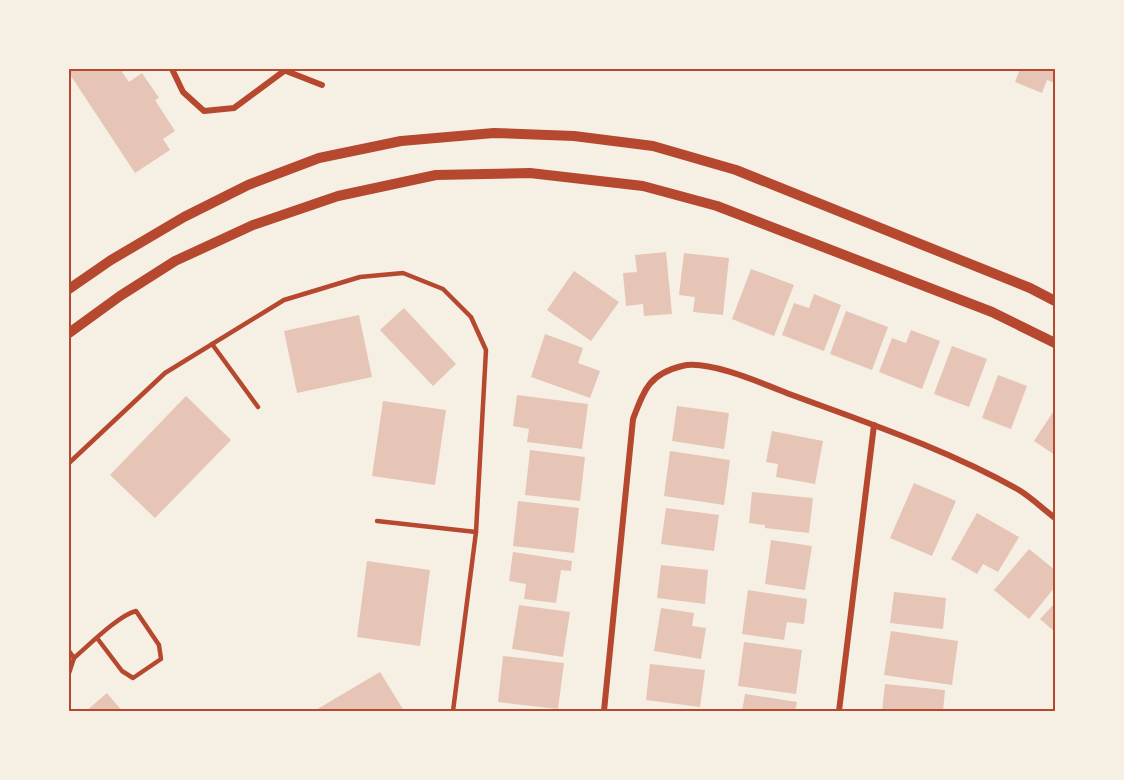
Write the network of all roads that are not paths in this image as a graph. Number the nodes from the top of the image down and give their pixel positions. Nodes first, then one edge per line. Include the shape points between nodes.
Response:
1 (172, 69) edge
2 (282, 70) edge
3 (322, 86) dead end
4 (69, 289) edge
5 (1055, 301) edge
6 (69, 333) edge
7 (1055, 343) edge
8 (212, 344) junction
9 (258, 407) dead end
10 (874, 425) junction
11 (69, 464) edge
12 (1055, 518) edge
13 (377, 521) dead end
14 (476, 532) junction
15 (97, 638) junction
16 (69, 651) edge
17 (74, 658) junction
18 (69, 673) edge
19 (453, 711) edge
20 (604, 711) edge
21 (839, 711) edge

1 - 2 street via 183,92 204,111 234,108
2 - 3 street
4 - 5 street via 184,216 248,185 320,158 401,141 494,133 574,136 653,146 736,170
6 - 7 street via 175,261 253,225 338,196 436,175 530,173 643,186 717,206 992,312
8 - 9 lane
8 - 11 lane via 165,373
8 - 14 lane via 284,300 360,277 403,273 443,289 471,317 486,350
10 - 12 street via 961,461 1021,492
10 - 20 street via 721,369 684,365 661,374 645,388 633,419
10 - 21 street
13 - 14 lane
14 - 19 lane
15 - 15 lane via 129,612 136,611 159,645 161,659 133,678 122,671
15 - 17 lane
16 - 17 lane
17 - 18 lane

